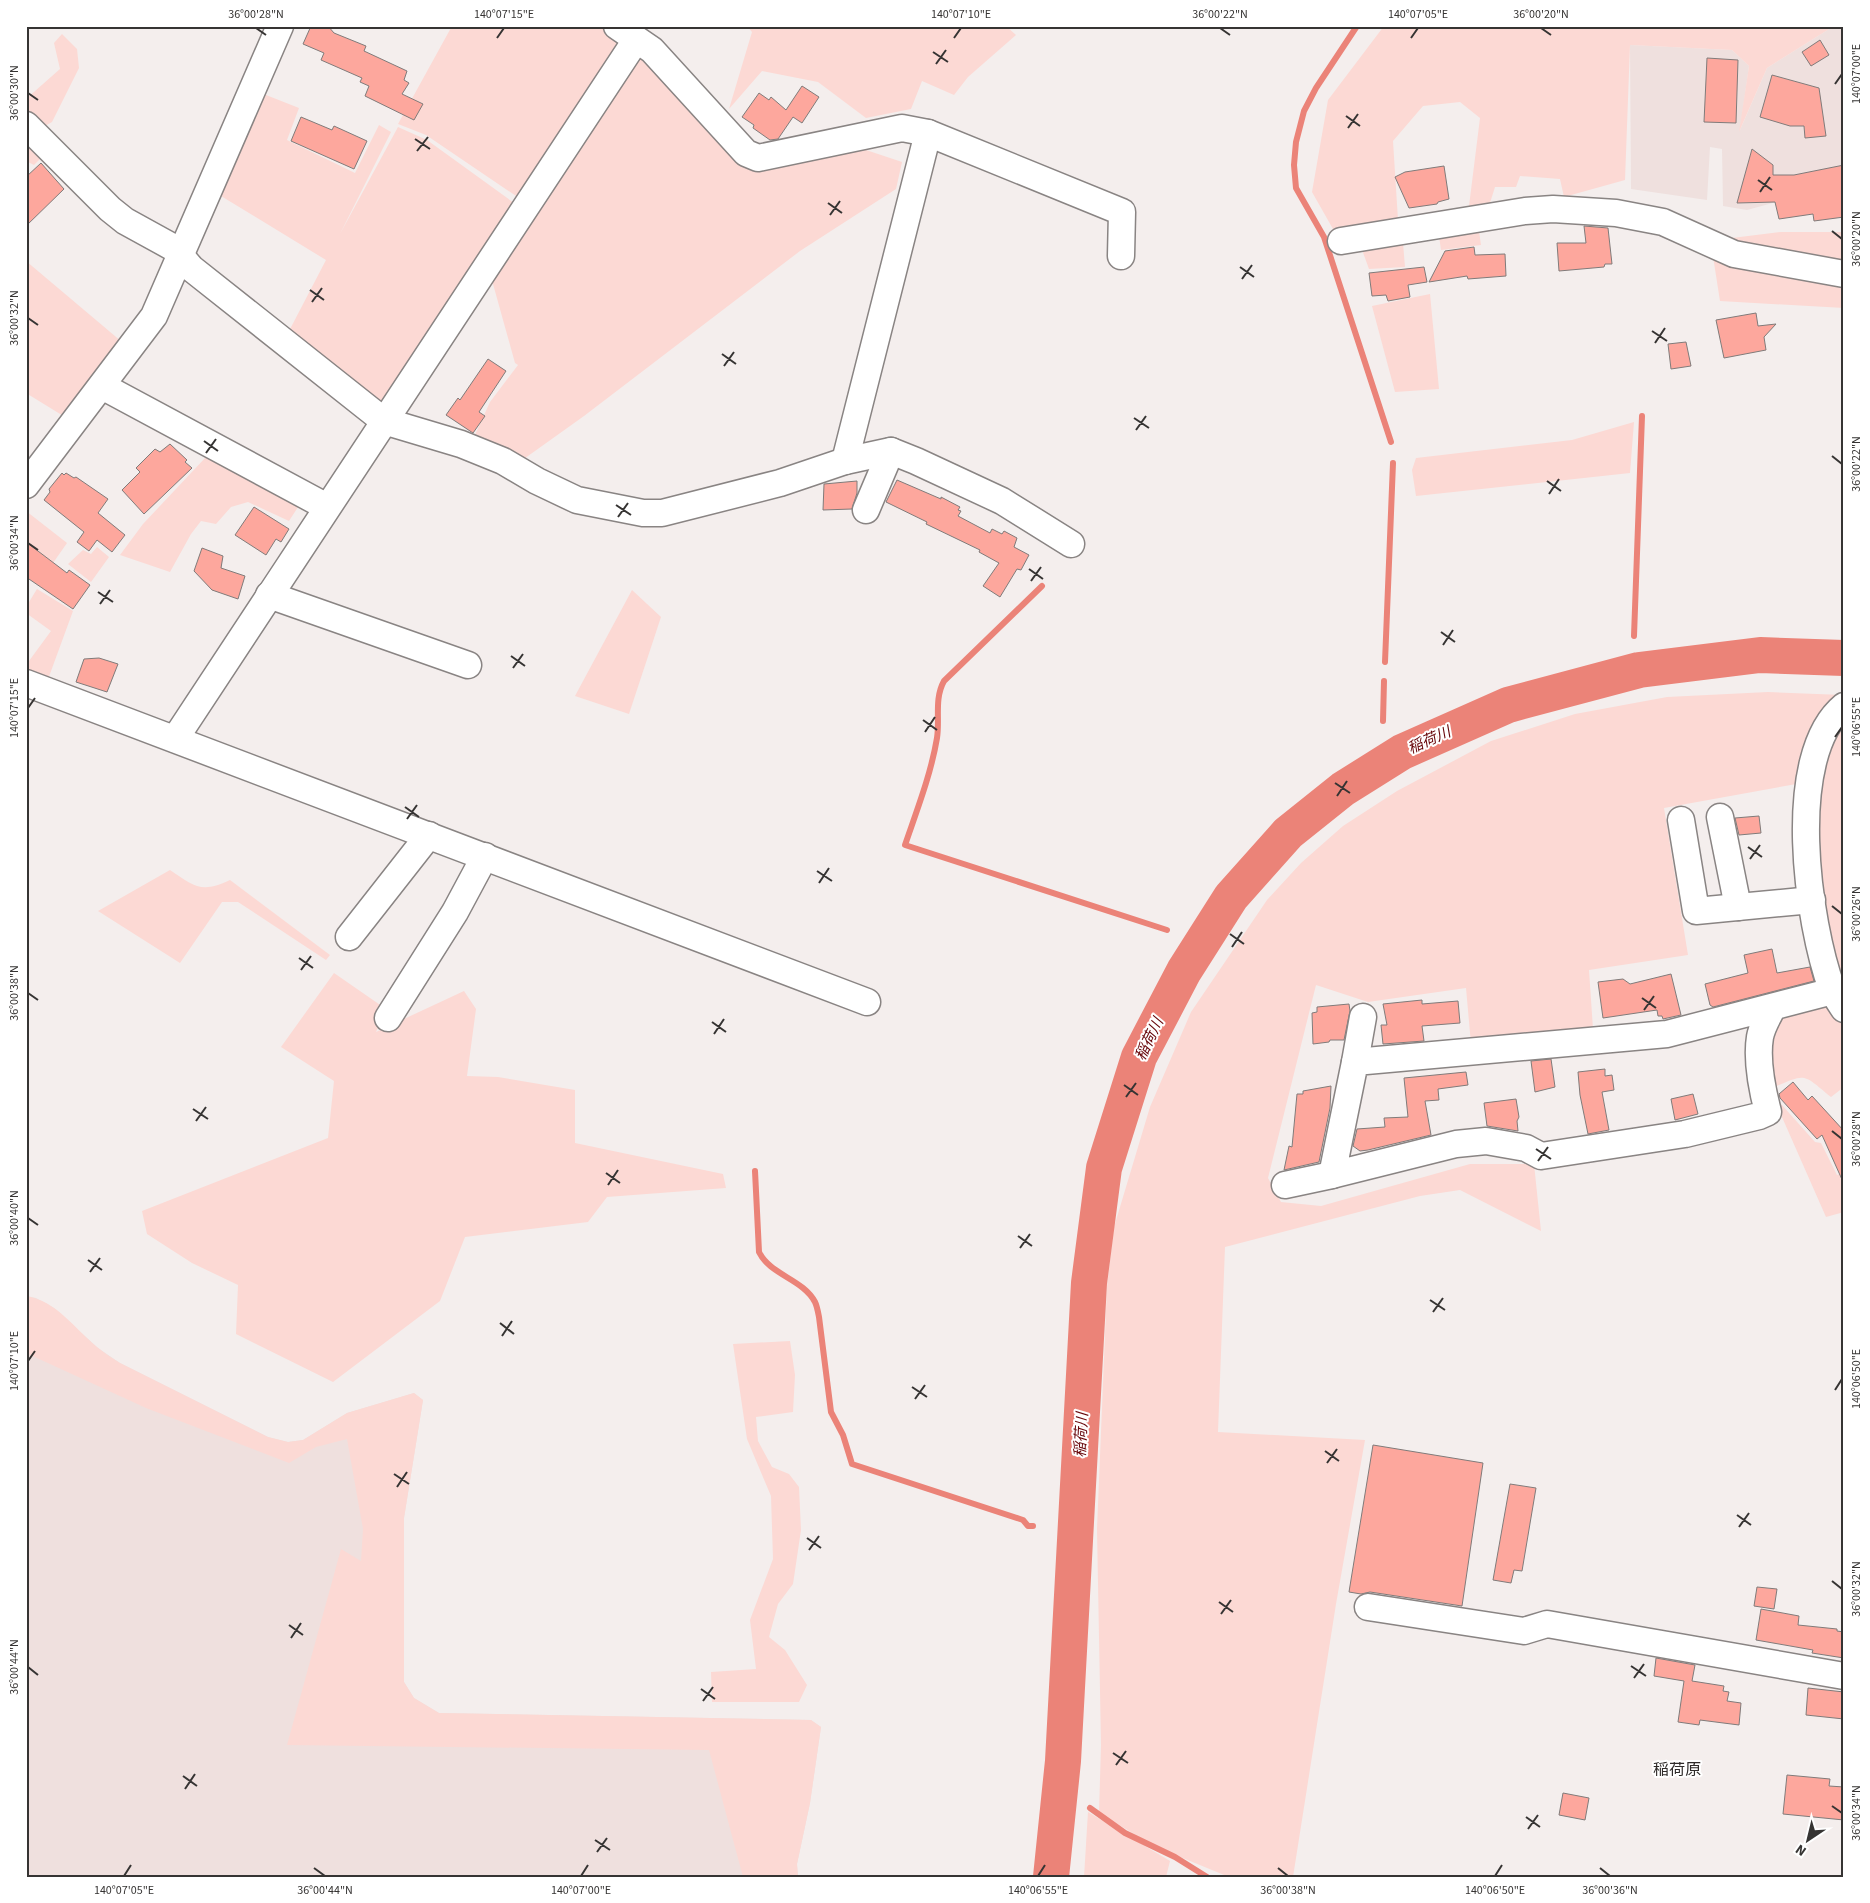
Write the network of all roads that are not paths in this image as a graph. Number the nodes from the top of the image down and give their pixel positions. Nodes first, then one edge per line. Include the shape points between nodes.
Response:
1 (280, 26) edge
2 (626, 33) edge
3 (26, 125) edge
4 (928, 133) junction
5 (1341, 241) dead end
6 (181, 255) junction
7 (1121, 256) dead end
8 (1844, 274) edge
9 (102, 386) junction
10 (384, 421) junction
11 (891, 451) junction
12 (845, 461) junction
13 (26, 485) edge
14 (327, 508) junction
15 (866, 510) dead end
16 (1071, 544) dead end
17 (269, 595) junction
18 (468, 665) dead end
19 (26, 683) edge
20 (1844, 706) edge
21 (175, 740) junction
22 (1720, 817) dead end
23 (1681, 820) dead end
24 (429, 835) junction
25 (485, 856) junction
26 (1812, 900) junction
27 (1738, 907) junction
28 (349, 937) dead end
29 (1838, 1000) edge
30 (867, 1002) dead end
31 (1773, 1007) junction
32 (1363, 1017) dead end
33 (388, 1018) dead end
34 (1355, 1062) junction
35 (1332, 1175) junction
36 (1285, 1185) dead end
37 (1368, 1607) dead end
38 (1844, 1676) edge

1 - 6 street
2 - 4 street via 652,50 746,153 758,158 902,128
2 - 10 street
3 - 6 street via 110,209
4 - 7 street via 1122,212
4 - 12 street
5 - 8 street via 1525,211 1553,209 1616,213 1663,222 1734,254
6 - 9 street via 154,316
6 - 10 street via 192,268
9 - 13 street
9 - 14 street
10 - 12 street via 503,461 577,500 643,514 662,513 780,483
10 - 14 street
11 - 12 street
11 - 15 street
11 - 16 street via 1002,501
14 - 17 street
17 - 18 street
17 - 21 street
19 - 21 street
20 - 26 street via 1824,731 1816,748 1812,769 1806,808 1806,854
21 - 24 street
22 - 27 street
23 - 27 street via 1696,911
24 - 25 street
24 - 28 street
25 - 30 street
25 - 33 street via 456,912
26 - 27 street
26 - 29 street via 1822,953
29 - 31 street
31 - 34 street via 1667,1034
31 - 35 street via 1760,1037 1761,1073 1768,1112 1685,1134 1541,1156 1526,1148 1486,1141 1456,1144
32 - 34 street
34 - 35 street
35 - 36 street
37 - 38 street via 1524,1631 1547,1624

